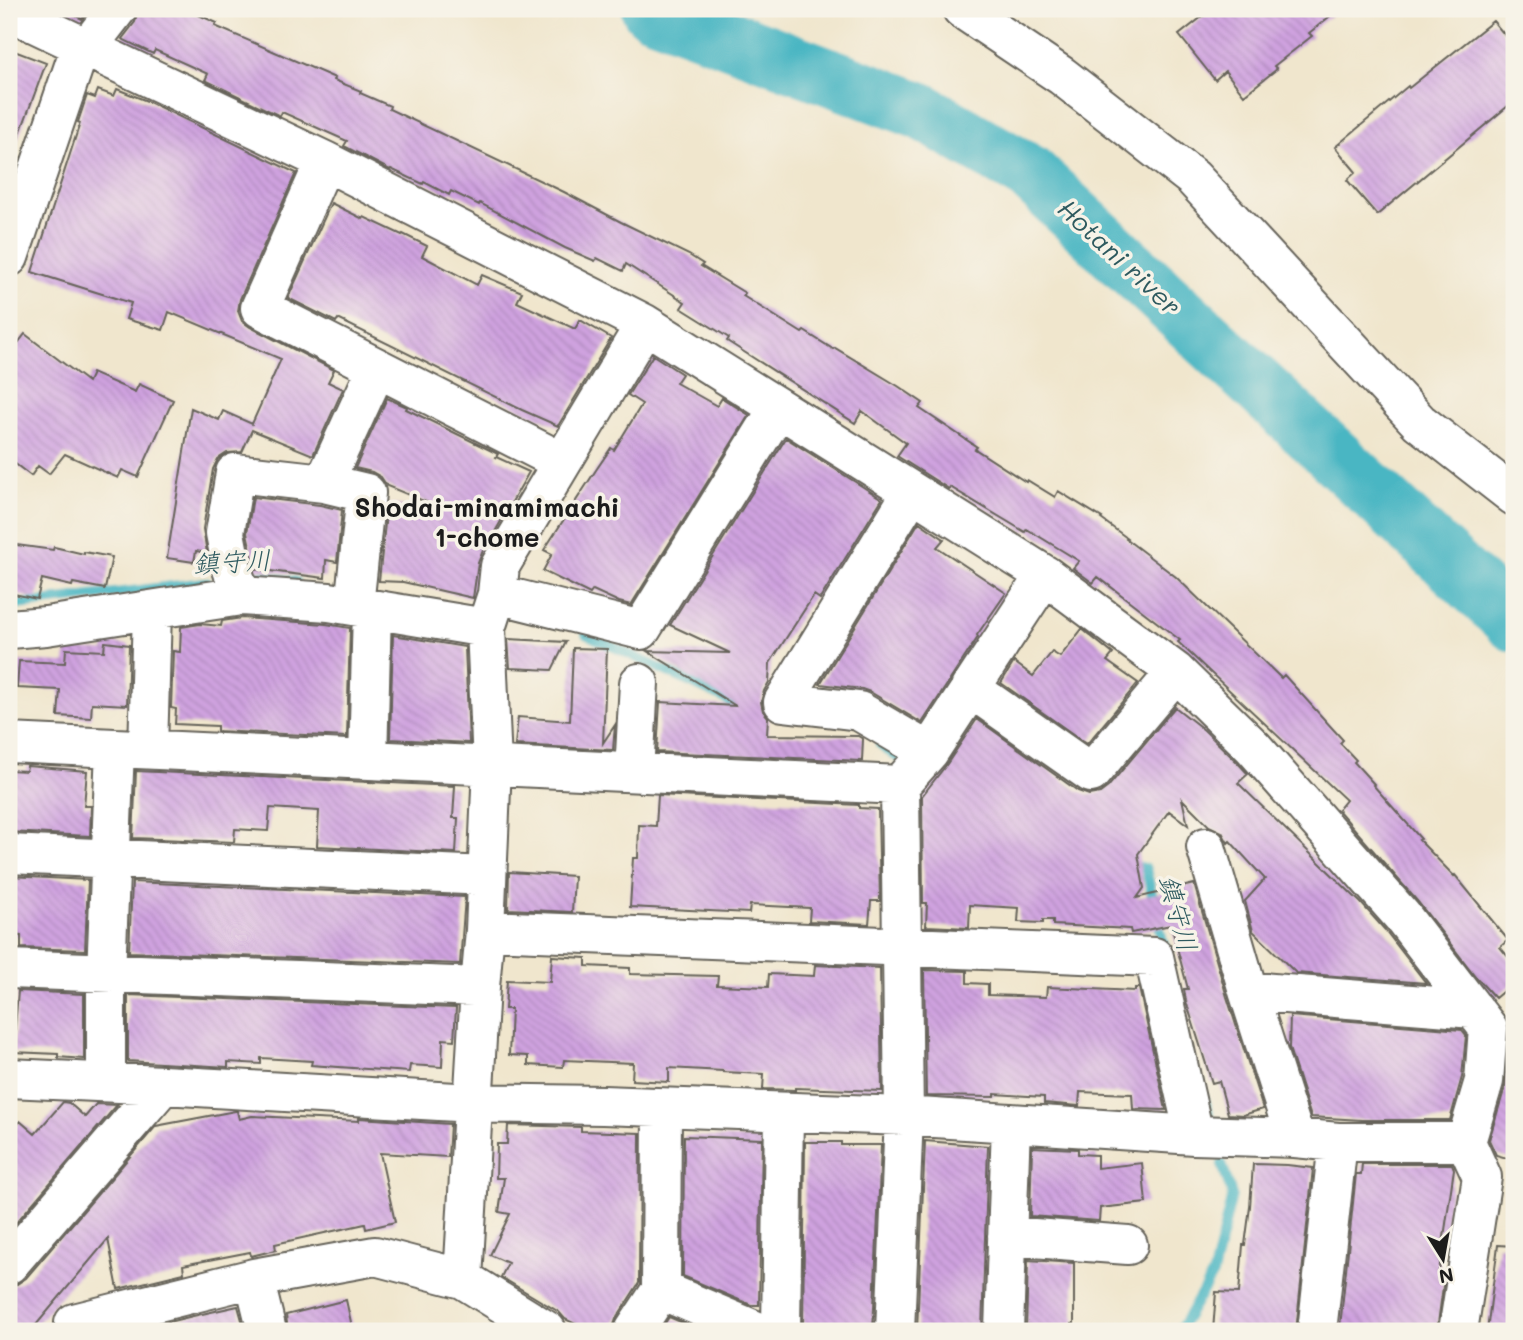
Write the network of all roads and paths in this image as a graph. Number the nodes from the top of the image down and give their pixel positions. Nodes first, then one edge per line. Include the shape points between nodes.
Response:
1 (117, 9) edge
2 (962, 9) edge
3 (9, 11) edge
4 (84, 46) junction
5 (325, 161) junction
6 (11, 242) edge
7 (645, 324) junction
8 (377, 368) junction
9 (778, 408) junction
10 (562, 462) junction
11 (324, 484) junction
12 (912, 492) junction
13 (1514, 496) edge
14 (1045, 575) junction
15 (237, 584) junction
16 (359, 599) junction
17 (152, 611) junction
18 (491, 611) junction
19 (9, 629) edge
20 (1176, 672) junction
21 (639, 683) dead end
22 (970, 688) junction
23 (9, 743) edge
24 (132, 748) junction
25 (929, 752) junction
26 (368, 759) junction
27 (492, 765) junction
28 (634, 772) junction
29 (900, 785) junction
30 (1206, 847) dead end
31 (9, 854) edge
32 (111, 858) junction
33 (487, 876) junction
34 (485, 930) junction
35 (902, 947) junction
36 (9, 970) edge
37 (106, 974) junction
38 (480, 987) junction
39 (1248, 991) junction
40 (1474, 1009) junction
41 (9, 1077) edge
42 (106, 1082) junction
43 (163, 1085) junction
44 (1499, 1086) edge
45 (473, 1103) junction
46 (662, 1108) junction
47 (784, 1112) junction
48 (904, 1116) junction
49 (1011, 1123) junction
50 (1194, 1135) junction
51 (1295, 1138) junction
52 (1338, 1142) junction
53 (1466, 1142) junction
54 (1007, 1236) junction
55 (1128, 1245) dead end
56 (9, 1264) edge
57 (254, 1278) junction
58 (463, 1279) junction
59 (661, 1290) junction
60 (76, 1331) edge
61 (267, 1331) edge
62 (547, 1331) edge
63 (634, 1331) edge
64 (757, 1331) edge
65 (781, 1331) edge
66 (895, 1331) edge
67 (1004, 1331) edge
68 (1317, 1331) edge
69 (1458, 1331) edge

1 - 4 street
2 - 13 street via 1062,76 1193,178 1419,422
3 - 4 street
4 - 5 street
4 - 6 street
5 - 7 street
5 - 8 street via 260,308
7 - 9 street
7 - 10 street
8 - 10 street
8 - 11 street
9 - 12 street
9 - 18 street via 641,630
10 - 18 street via 500,566
11 - 15 street via 235,473 225,533
11 - 16 street via 366,493
12 - 14 street
12 - 25 street via 783,702 859,711
14 - 20 street
14 - 22 street
15 - 16 street via 329,602
15 - 17 street
16 - 18 street
16 - 26 street
17 - 19 street
17 - 24 street
18 - 27 street
20 - 22 street via 1091,773
20 - 40 street via 1253,747 1402,916
21 - 28 street
22 - 25 street
23 - 24 street
24 - 26 street
24 - 32 street
25 - 29 street
26 - 27 street
27 - 28 street
27 - 33 street
28 - 29 street
29 - 35 street
30 - 39 street
31 - 32 street
32 - 33 street
32 - 37 street
33 - 34 street
34 - 35 street
34 - 38 street
35 - 48 street
35 - 50 street via 1154,957
36 - 37 street
37 - 38 street
37 - 42 street
38 - 45 street
39 - 40 street
39 - 51 street
40 - 44 street via 1488,1028
41 - 42 street
42 - 43 street
43 - 45 street
43 - 56 street
44 - 53 street
45 - 46 street
45 - 58 street
46 - 47 street
46 - 59 street
47 - 48 street
47 - 65 street
48 - 49 street
48 - 66 street
49 - 50 street
49 - 54 street
50 - 51 street
51 - 52 street
52 - 53 street
52 - 68 street
53 - 69 street via 1482,1177
54 - 55 street
54 - 67 street
57 - 58 street via 375,1256
57 - 60 street via 74,1324
57 - 61 street
58 - 62 street
59 - 63 street
59 - 64 street

